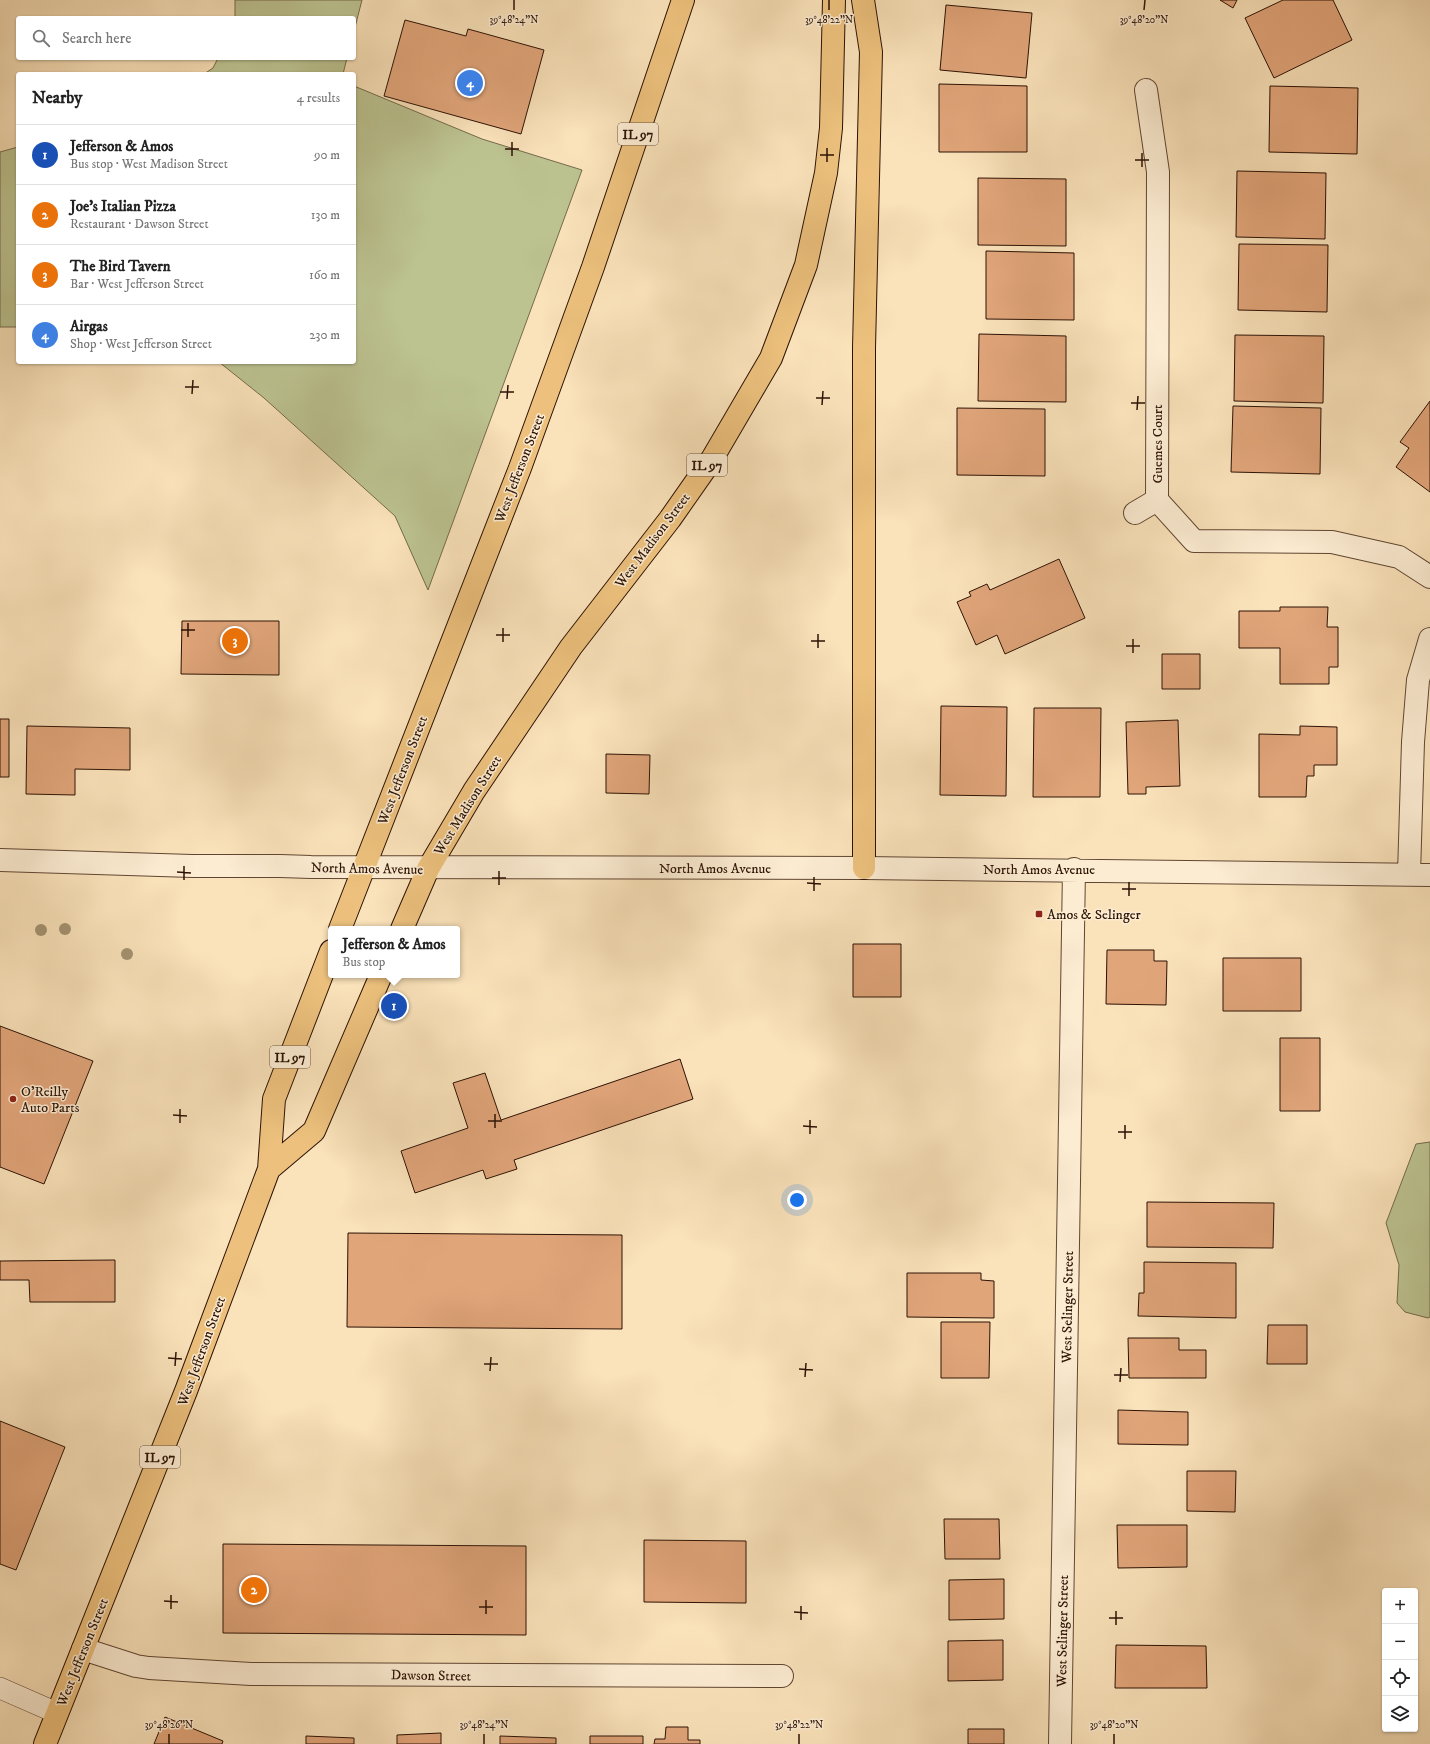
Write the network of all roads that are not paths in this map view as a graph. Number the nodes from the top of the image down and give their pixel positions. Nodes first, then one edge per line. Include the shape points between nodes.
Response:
1 (683, 0) edge
2 (834, 0) edge
3 (863, 0) edge
4 (1146, 90) dead end
5 (1157, 500) junction
6 (1135, 513) dead end
7 (1430, 577) edge
8 (1430, 639) edge
9 (0, 860) edge
10 (364, 868) junction
11 (864, 868) junction
12 (428, 869) junction
13 (1074, 869) junction
14 (1420, 875) edge
15 (341, 926) edge
16 (403, 926) edge
17 (328, 959) edge
18 (380, 978) edge
19 (269, 1169) junction
20 (83, 1649) junction
21 (782, 1676) dead end
22 (0, 1688) edge
23 (57, 1713) junction
24 (45, 1744) edge
25 (1060, 1744) edge

1 - 10 main road, West Jefferson Street / IL 97 via 593,267 520,468
2 - 12 main road, West Madison Street / IL 97 via 831,128 826,173 806,264 771,358 712,459 571,647 474,791
3 - 11 main road via 871,52 864,348
4 - 5 street, Guemes Court via 1158,172
5 - 6 street
5 - 7 street, Guemes Court via 1194,541 1332,542 1399,557
8 - 14 street via 1418,680 1413,742
9 - 10 street, North Amos Avenue
10 - 12 street, North Amos Avenue
10 - 15 main road, West Jefferson Street / IL 97
11 - 12 street, North Amos Avenue
11 - 13 street, North Amos Avenue
12 - 16 main road, West Madison Street / IL 97
13 - 14 street, North Amos Avenue
13 - 25 street, West Selinger Street
17 - 19 main road, West Jefferson Street / IL 97 via 274,1099
18 - 19 main road, IL 97 via 314,1131
19 - 20 main road, West Jefferson Street / IL 97 via 186,1391
20 - 21 street, Dawson Street via 149,1668 251,1674
20 - 23 main road, West Jefferson Street / IL 97
22 - 23 lane
23 - 24 main road, West Jefferson Street / IL 97

